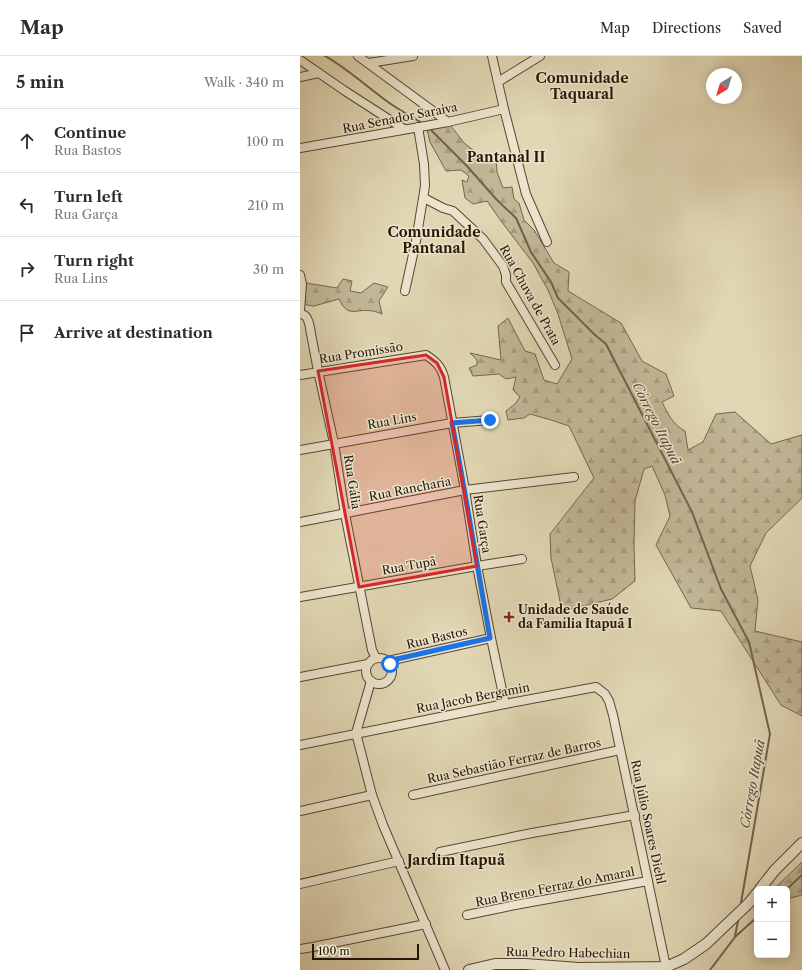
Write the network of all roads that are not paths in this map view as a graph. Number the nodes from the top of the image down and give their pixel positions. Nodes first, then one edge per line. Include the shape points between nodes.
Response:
1 (358, 56) edge
2 (413, 56) edge
3 (492, 56) edge
4 (540, 56) edge
5 (300, 60) edge
6 (369, 64) junction
7 (319, 73) junction
8 (300, 77) edge
9 (498, 82) junction
10 (504, 109) junction
11 (448, 122) junction
12 (418, 127) junction
13 (404, 129) junction
14 (300, 148) edge
15 (424, 198) junction
16 (547, 242) dead end
17 (300, 275) edge
18 (405, 291) dead end
19 (300, 312) edge
20 (426, 355) joint
21 (555, 365) dead end
22 (318, 371) junction
23 (300, 375) edge
24 (490, 420) dead end
25 (452, 423) junction
26 (334, 443) junction
27 (300, 450) edge
28 (574, 477) dead end
29 (465, 490) junction
30 (345, 514) junction
31 (300, 522) edge
32 (522, 559) dead end
33 (477, 566) junction
34 (359, 587) junction
35 (300, 597) edge
36 (490, 638) junction
37 (376, 658) junction
38 (388, 661) junction
39 (368, 664) junction
40 (300, 677) edge
41 (371, 681) junction
42 (596, 687) joint
43 (505, 704) junction
44 (356, 733) junction
45 (300, 745) edge
46 (620, 750) junction
47 (372, 795) junction
48 (414, 795) dead end
49 (300, 811) edge
50 (635, 815) junction
51 (802, 843) edge
52 (440, 852) dead end
53 (399, 861) junction
54 (648, 881) junction
55 (300, 884) edge
56 (762, 886) edge
57 (754, 897) edge
58 (467, 916) dead end
59 (426, 924) junction
60 (300, 949) edge
61 (667, 968) edge
62 (445, 970) edge
63 (469, 970) edge

1 - 6 street
2 - 6 street
3 - 9 street
4 - 9 street
5 - 7 street
6 - 11 street
7 - 8 street
7 - 13 street
9 - 10 street
10 - 11 street, Rua Senador Saraiva
10 - 16 street via 526,194
11 - 12 street, Rua Senador Saraiva
12 - 13 street, Rua Senador Saraiva
12 - 15 street via 424,164
13 - 14 street, Rua Senador Saraiva
15 - 18 street
15 - 21 street, Rua Chuva de Prata via 453,211 483,239 503,266 506,282
17 - 19 street
19 - 22 street, Rua Gália via 307,317
20 - 22 street, Rua Promissão
20 - 25 street, Rua Garça via 442,370
22 - 23 street, Rua Promissão
22 - 26 street, Rua Gália
24 - 25 street, Rua Lins
25 - 26 street, Rua Lins
25 - 29 street, Rua Garça
26 - 27 street, Rua Lins
26 - 30 street, Rua Gália
28 - 29 street, Rua Rancharia
29 - 30 street, Rua Rancharia
29 - 33 street, Rua Garça
30 - 31 street, Rua Rancharia
30 - 34 street, Rua Gália
32 - 33 street, Rua Tupã
33 - 34 street, Rua Tupã
33 - 36 street, Rua Garça
34 - 35 street, Rua Tupã
34 - 37 street, Rua Gália via 372,650
36 - 38 street, Rua Bastos
36 - 43 street, Rua Garça
37 - 38 street
37 - 39 street
38 - 41 street via 392,672 389,680 382,684
39 - 40 street
39 - 41 street via 366,672
41 - 44 street
42 - 43 street, Rua Jacob Bergamin
42 - 46 street, Rua Júlio Soares Diehl via 609,700
43 - 44 street, Rua Jacob Bergamin
44 - 45 street, Rua Jacob Bergamin
44 - 47 street
46 - 48 street, Rua Sebastião Ferraz de Barros
46 - 50 street, Rua Júlio Soares Diehl
47 - 49 street
47 - 53 street
50 - 52 street
50 - 54 street, Rua Júlio Soares Diehl
51 - 56 street
53 - 55 street
53 - 59 street
54 - 58 street, Rua Breno Ferraz do Amaral
54 - 61 street, Rua Júlio Soares Diehl
57 - 61 street via 706,944
59 - 60 street
59 - 62 street
61 - 63 street, Rua Pedro Habechian via 579,968 495,964

